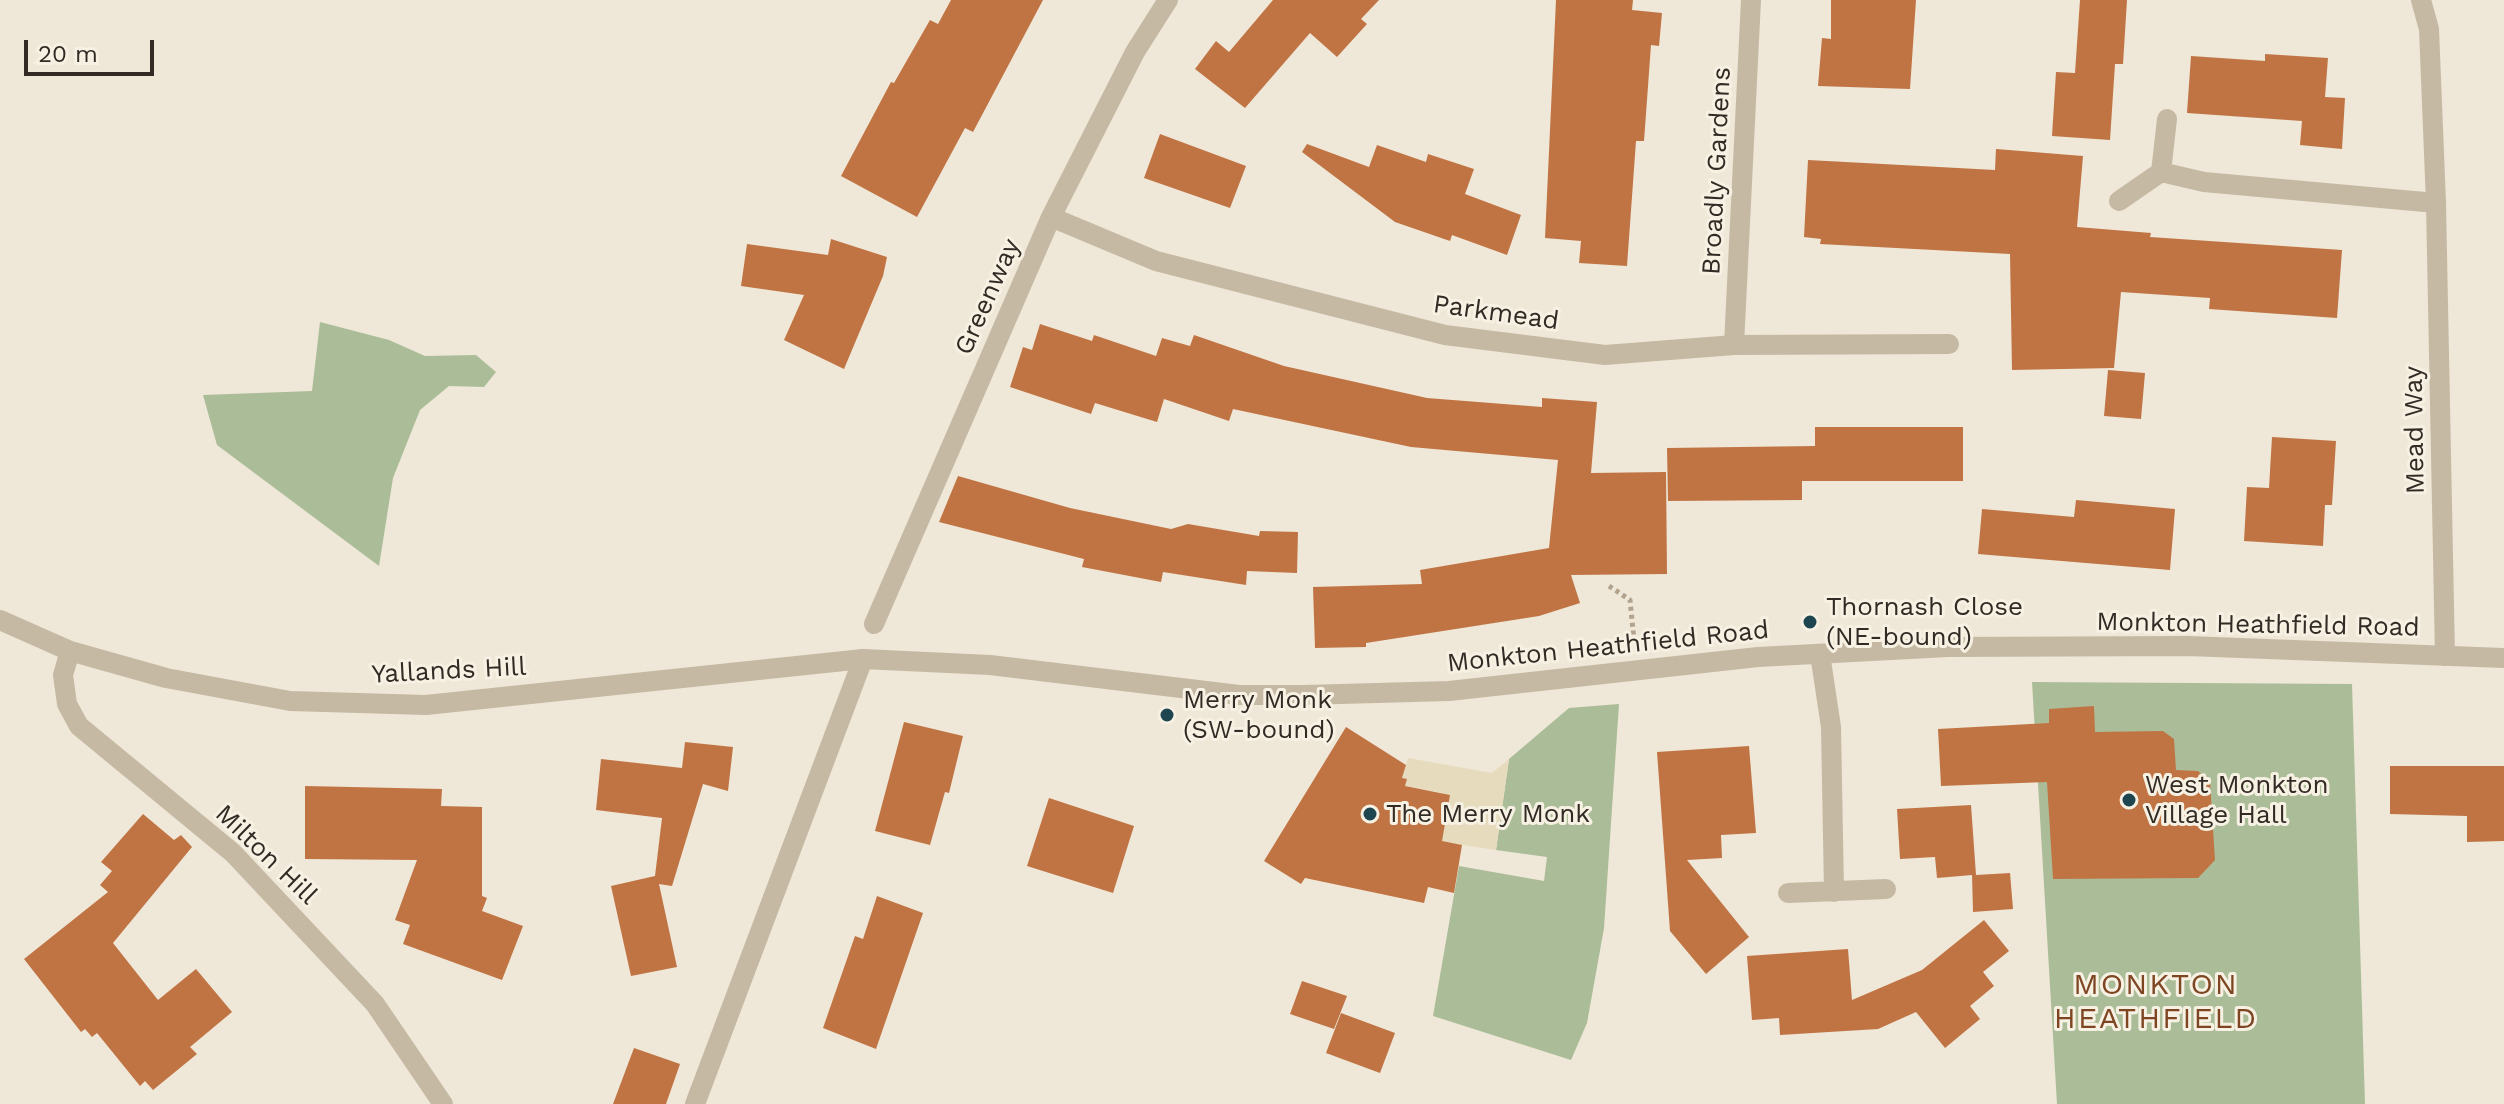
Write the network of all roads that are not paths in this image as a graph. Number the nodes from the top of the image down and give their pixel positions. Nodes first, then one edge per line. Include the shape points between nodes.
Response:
1 (1168, 0) edge
2 (1751, 0) edge
3 (2421, 0) edge
4 (2167, 119) dead end
5 (2161, 172) junction
6 (2119, 201) dead end
7 (2436, 203) junction
8 (1051, 217) junction
9 (1949, 344) dead end
10 (1734, 345) junction
11 (0, 620) edge
12 (874, 624) dead end
13 (70, 651) junction
14 (1820, 654) junction
15 (2445, 656) junction
16 (2504, 658) edge
17 (863, 659) junction
18 (1886, 889) dead end
19 (1834, 892) junction
20 (1788, 893) dead end
21 (443, 1104) edge
22 (695, 1104) edge

1 - 8 street, Greenway via 1135,52
2 - 10 street, Broadly Gardens
3 - 7 street, Mead Way via 2429,29
4 - 5 street
5 - 6 street
5 - 7 street via 2204,182
7 - 15 street, Mead Way
8 - 10 street, Parkmead via 1156,261 1445,335 1605,355
8 - 12 street, Greenway
9 - 10 street, Parkmead
11 - 13 street, Yallands Hill
13 - 17 street, Yallands Hill via 166,678 290,701 426,705
13 - 21 street, Milton Hill via 63,675 67,704 79,726 233,853 375,1004
14 - 15 street, Monkton Heathfield Road via 1948,647 2188,646
14 - 17 street, Monkton Heathfield Road via 1449,691 1239,695 990,665
14 - 19 street via 1831,727
15 - 16 street, Monkton Heathfield Road
17 - 22 street
18 - 19 street
19 - 20 street

